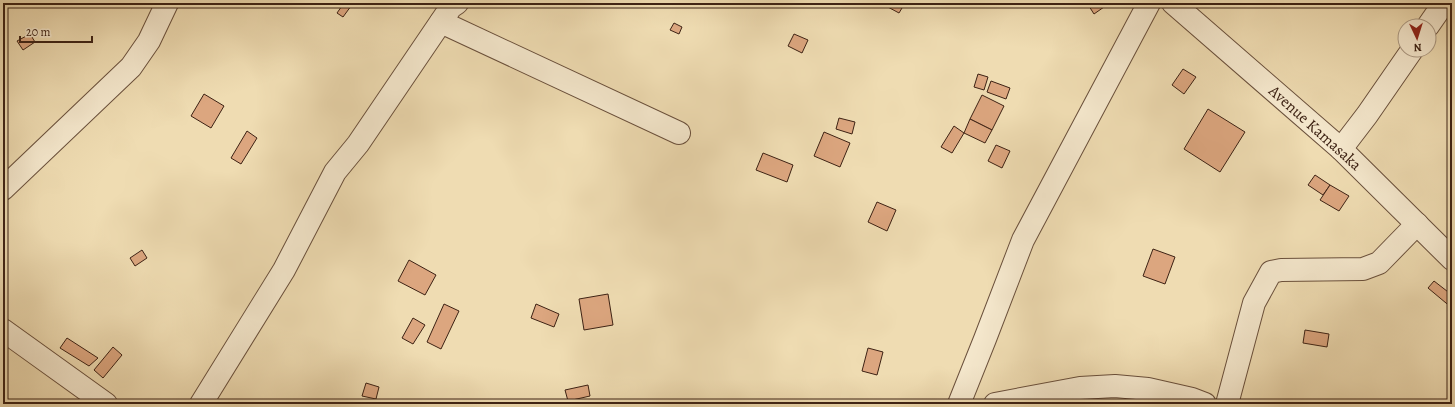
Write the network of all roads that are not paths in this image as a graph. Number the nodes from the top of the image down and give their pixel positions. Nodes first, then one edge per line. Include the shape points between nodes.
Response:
1 (168, 3) edge
2 (458, 3) edge
3 (1149, 3) edge
4 (1173, 3) edge
5 (1444, 3) edge
6 (1434, 18) edge
7 (441, 22) junction
8 (1406, 58) edge
9 (679, 133) dead end
10 (1341, 149) junction
11 (3, 189) edge
12 (1417, 224) junction
13 (1452, 259) edge
14 (3, 330) edge
15 (106, 404) edge
16 (201, 404) edge
17 (959, 404) edge
18 (995, 404) edge
19 (1206, 404) edge
20 (1227, 404) edge

1 - 11 street via 149,41 131,67
2 - 7 street via 451,7
3 - 17 street via 1023,240
4 - 10 street, Avenue Kamasaka
5 - 6 street
7 - 9 street
7 - 16 street via 358,144 335,172 284,270
8 - 10 street
10 - 12 street, Avenue Kamasaka
12 - 13 street, Avenue Kamasaka
12 - 20 street via 1380,263 1363,269 1271,272 1254,303
14 - 15 street
18 - 19 street via 1080,388 1116,386 1148,389

